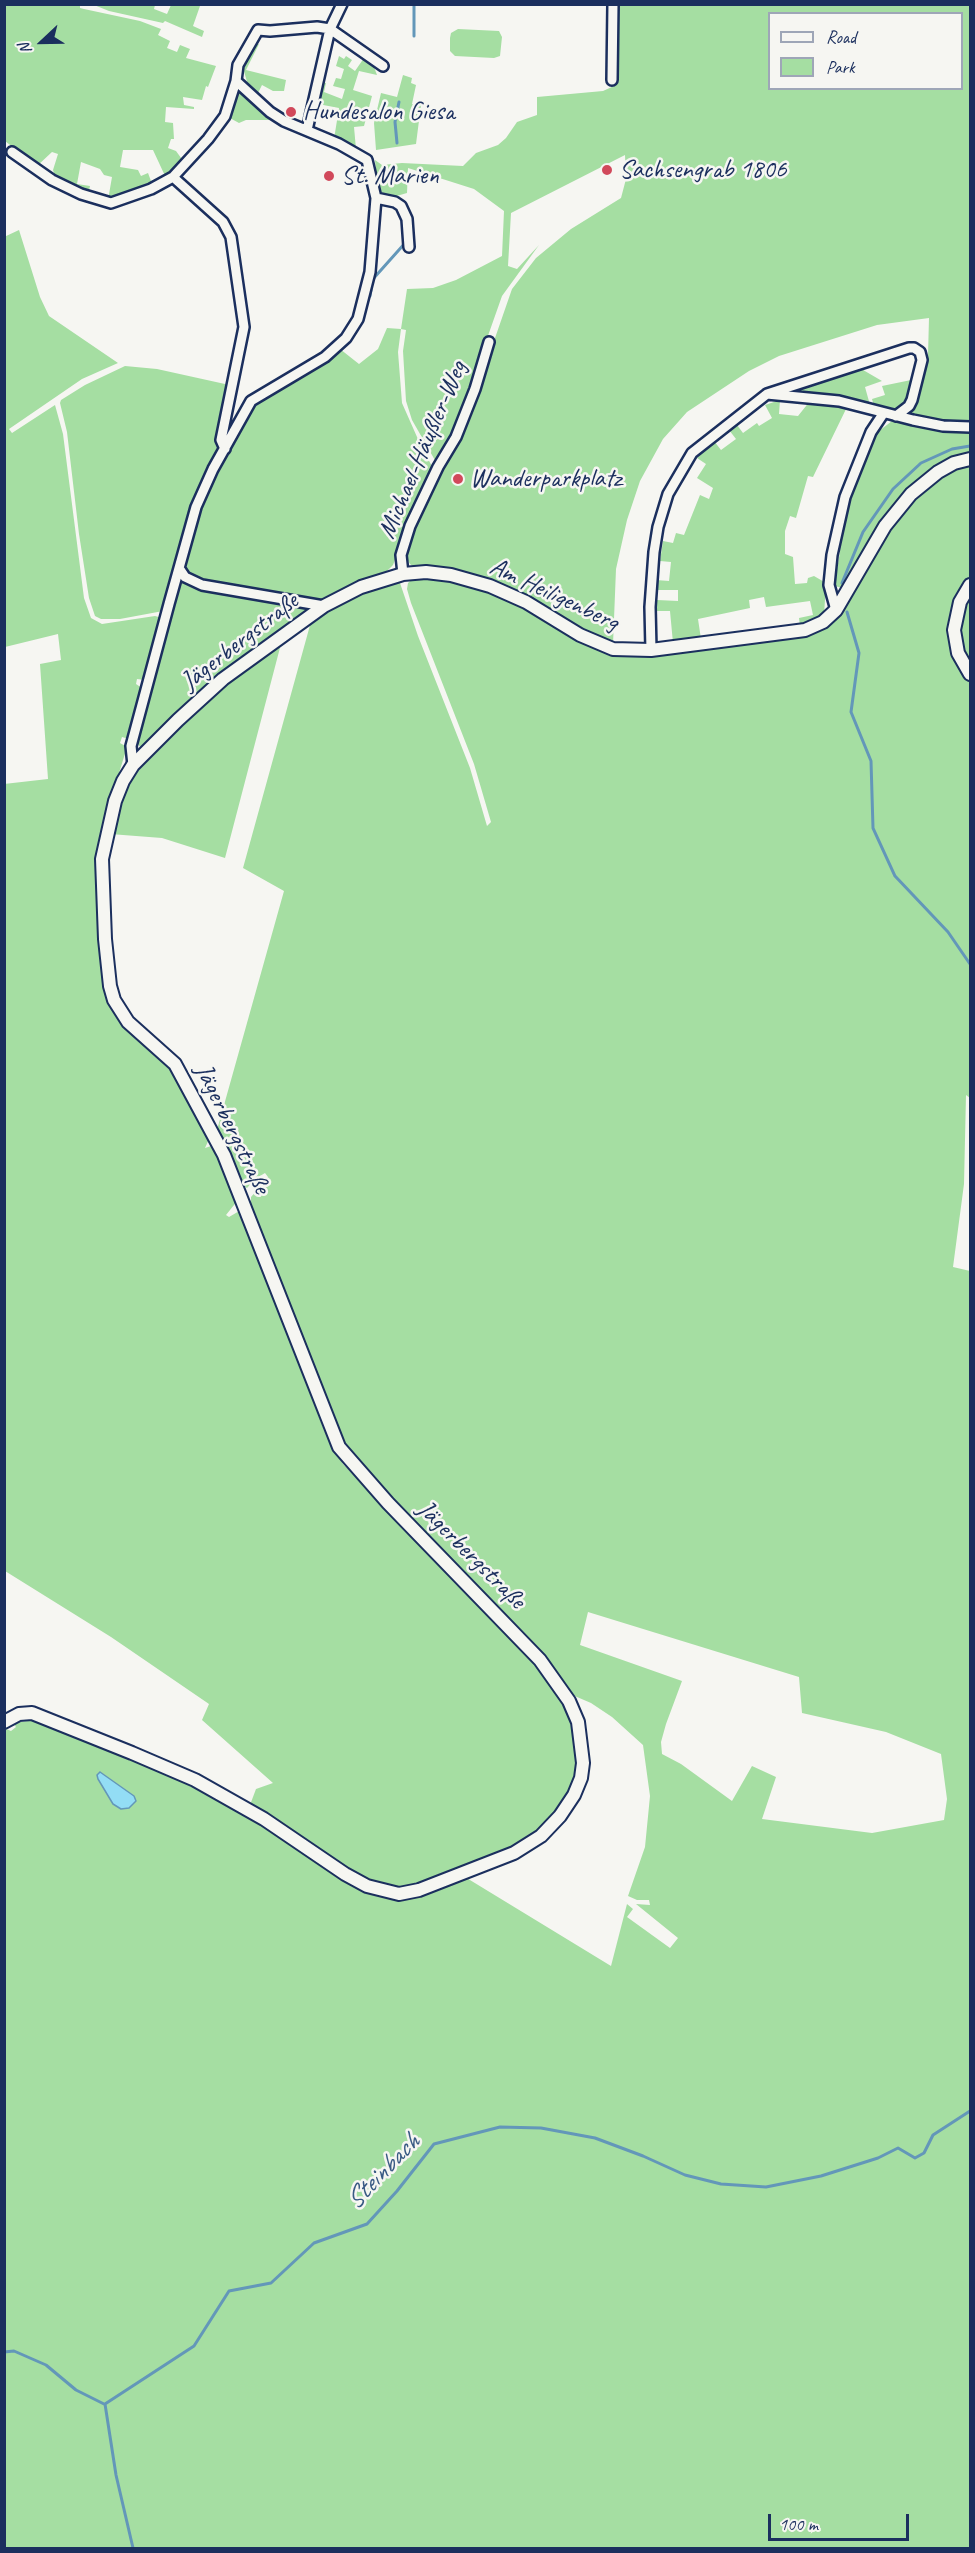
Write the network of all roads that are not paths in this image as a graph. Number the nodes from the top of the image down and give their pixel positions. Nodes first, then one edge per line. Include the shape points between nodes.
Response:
1 (342, 4) edge
2 (613, 4) edge
3 (330, 29) junction
4 (383, 66) dead end
5 (612, 80) dead end
6 (236, 81) junction
7 (308, 130) junction
8 (12, 152) dead end
9 (173, 177) junction
10 (376, 198) junction
11 (410, 247) dead end
12 (489, 342) dead end
13 (768, 394) junction
14 (883, 414) junction
15 (896, 416) junction
16 (970, 427) edge
17 (225, 449) junction
18 (970, 459) edge
19 (179, 568) junction
20 (403, 574) junction
21 (970, 585) edge
22 (324, 606) junction
23 (836, 610) junction
24 (651, 650) junction
25 (970, 674) edge
26 (134, 765) junction
27 (4, 1722) edge

1 - 3 street
2 - 5 street
3 - 4 street
3 - 6 street via 258,30 242,55
3 - 7 street
6 - 7 street via 270,112
6 - 9 street via 219,127
7 - 10 street, Jägerbergstraße via 367,160
8 - 9 street via 52,180 107,203 151,189
9 - 17 street via 223,222 231,237 244,327 221,440
10 - 11 street via 401,206 407,219
10 - 17 street, Jägerbergstraße via 367,287 358,319 346,338 324,357 251,401
12 - 20 street, Michael-Häußler-Weg via 456,437 410,526 401,555
13 - 14 street via 839,401
13 - 15 street, Am Heiligenberg via 914,348 922,360 912,400
13 - 24 street, Am Heiligenberg via 692,453 668,494 652,563
14 - 15 street
14 - 23 street via 871,432 845,497 829,585
15 - 16 street
17 - 19 street, Jägerbergstraße via 196,507
18 - 23 street, Am Heiligenberg via 938,472 911,494 885,526
19 - 22 street, Jägerbergstraße via 185,577 202,585
19 - 26 street, Jägerbergstraße via 131,746
20 - 22 street, Jägerbergstraße via 361,587
20 - 24 street, Am Heiligenberg via 451,575 490,586 597,644 613,649
21 - 25 street via 960,602 954,630 958,653
22 - 26 street, Jägerbergstraße via 224,679
23 - 24 street, Am Heiligenberg via 823,622 805,630
26 - 27 street, Jägerbergstraße via 115,801 102,859 105,939 114,1000 129,1022 175,1064 224,1155 339,1447 540,1659 569,1701 578,1722 581,1778 560,1816 541,1836 503,1857 419,1890 399,1893 367,1886 345,1874 264,1819 195,1780 32,1713 19,1714

